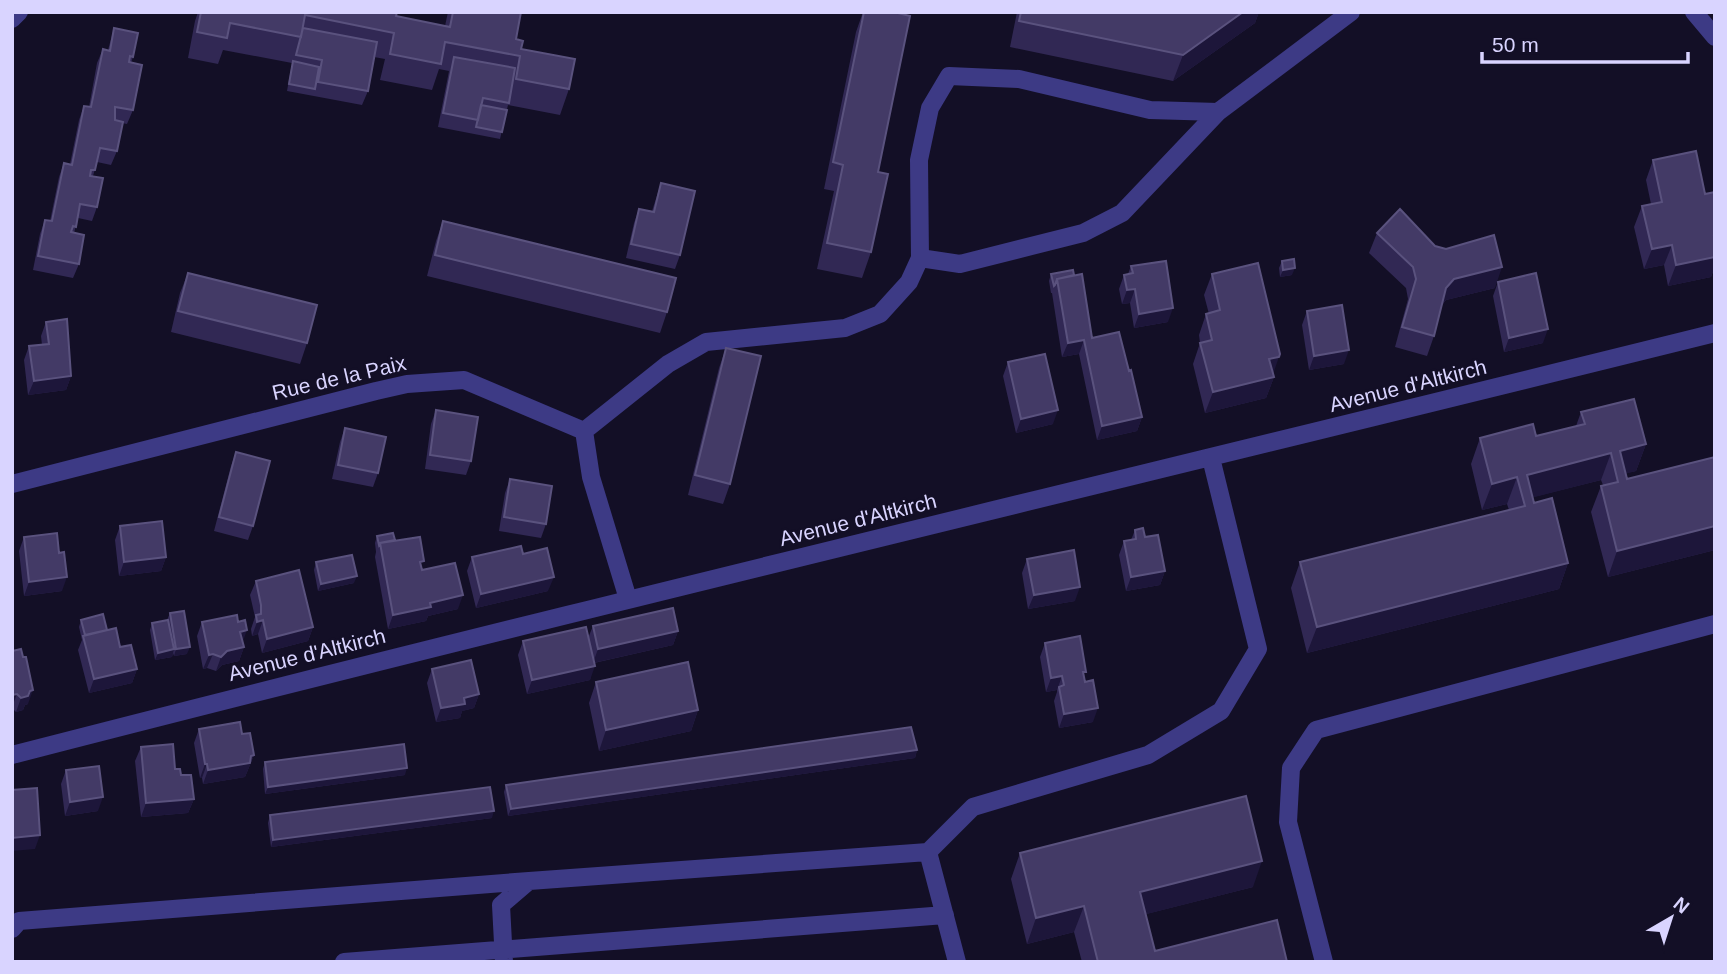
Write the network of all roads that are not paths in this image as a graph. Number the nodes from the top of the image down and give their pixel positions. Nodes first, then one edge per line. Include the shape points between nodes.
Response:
1 (19, 12) edge
2 (1351, 12) edge
3 (1694, 12) edge
4 (12, 19) edge
5 (1715, 37) edge
6 (1218, 112) junction
7 (920, 258) junction
8 (1715, 333) edge
9 (584, 431) junction
10 (1211, 458) junction
11 (12, 484) edge
12 (628, 599) junction
13 (1715, 624) edge
14 (12, 755) edge
15 (928, 852) junction
16 (529, 881) junction
17 (945, 915) junction
18 (12, 929) edge
19 (504, 956) edge
20 (344, 962) edge
21 (957, 962) edge
22 (1324, 962) edge

1 - 4 street
2 - 6 street
3 - 5 street
6 - 7 street via 1122,213 1083,233 960,264
6 - 7 street via 1150,110 1019,79 949,76 930,108 919,160
7 - 9 street via 909,282 880,314 845,328 706,342 668,364
8 - 10 street, Avenue d'Altkirch
9 - 11 street, Rue de la Paix via 464,380 407,384
9 - 12 street via 591,477
10 - 12 street, Avenue d'Altkirch
10 - 15 street via 1258,649 1221,711 1147,755 973,807
12 - 14 street, Avenue d'Altkirch
13 - 22 street via 1316,730 1290,768 1288,822
15 - 16 street
15 - 17 street
16 - 18 street via 19,921
16 - 19 street via 501,905
17 - 19 street
17 - 21 street
19 - 20 street

